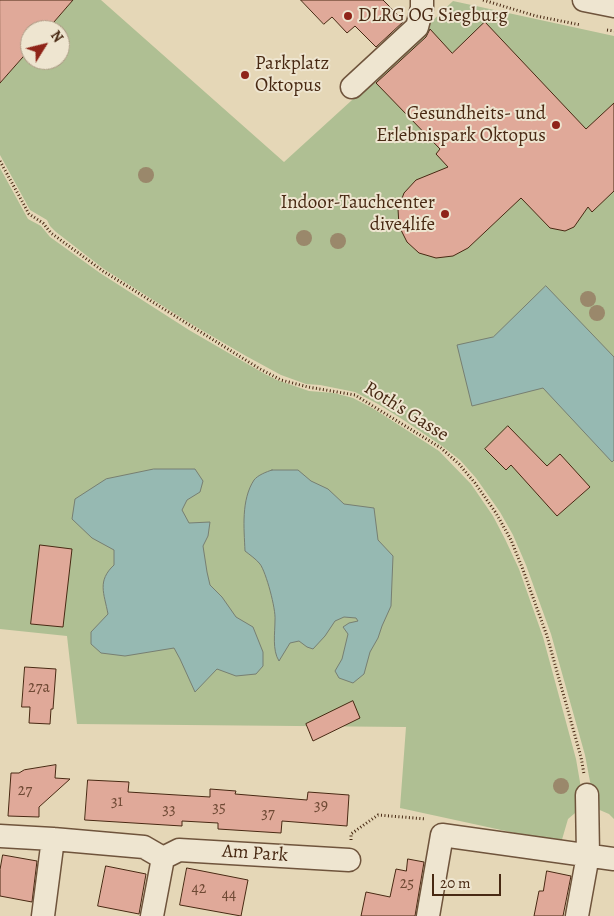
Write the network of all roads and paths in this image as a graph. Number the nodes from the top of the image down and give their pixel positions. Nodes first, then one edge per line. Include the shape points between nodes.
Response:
1 (422, 0) edge
2 (483, 0) edge
3 (584, 0) edge
4 (614, 6) edge
5 (585, 26) dead end
6 (604, 29) dead end
7 (614, 31) edge
8 (352, 87) dead end
9 (0, 161) edge
10 (587, 795) joint
11 (442, 835) junction
12 (0, 836) edge
13 (54, 839) junction
14 (588, 855) junction
15 (163, 858) junction
16 (614, 859) edge
17 (349, 860) joint
18 (43, 916) edge
19 (152, 916) edge
20 (428, 916) edge
21 (577, 916) edge

1 - 8 street via 417,27
2 - 5 path
3 - 4 street
6 - 7 path
9 - 10 path, Roth's Gasse via 29,214 103,271 260,369 281,380 354,395 441,448 459,464 496,513 522,567 547,636 582,757
10 - 14 street
11 - 14 street
11 - 17 path via 442,821 378,815 352,834
11 - 20 street
12 - 13 street
13 - 15 street via 144,847
13 - 18 street
14 - 16 street
14 - 21 street
15 - 17 street, Am Park via 179,850
15 - 19 street

